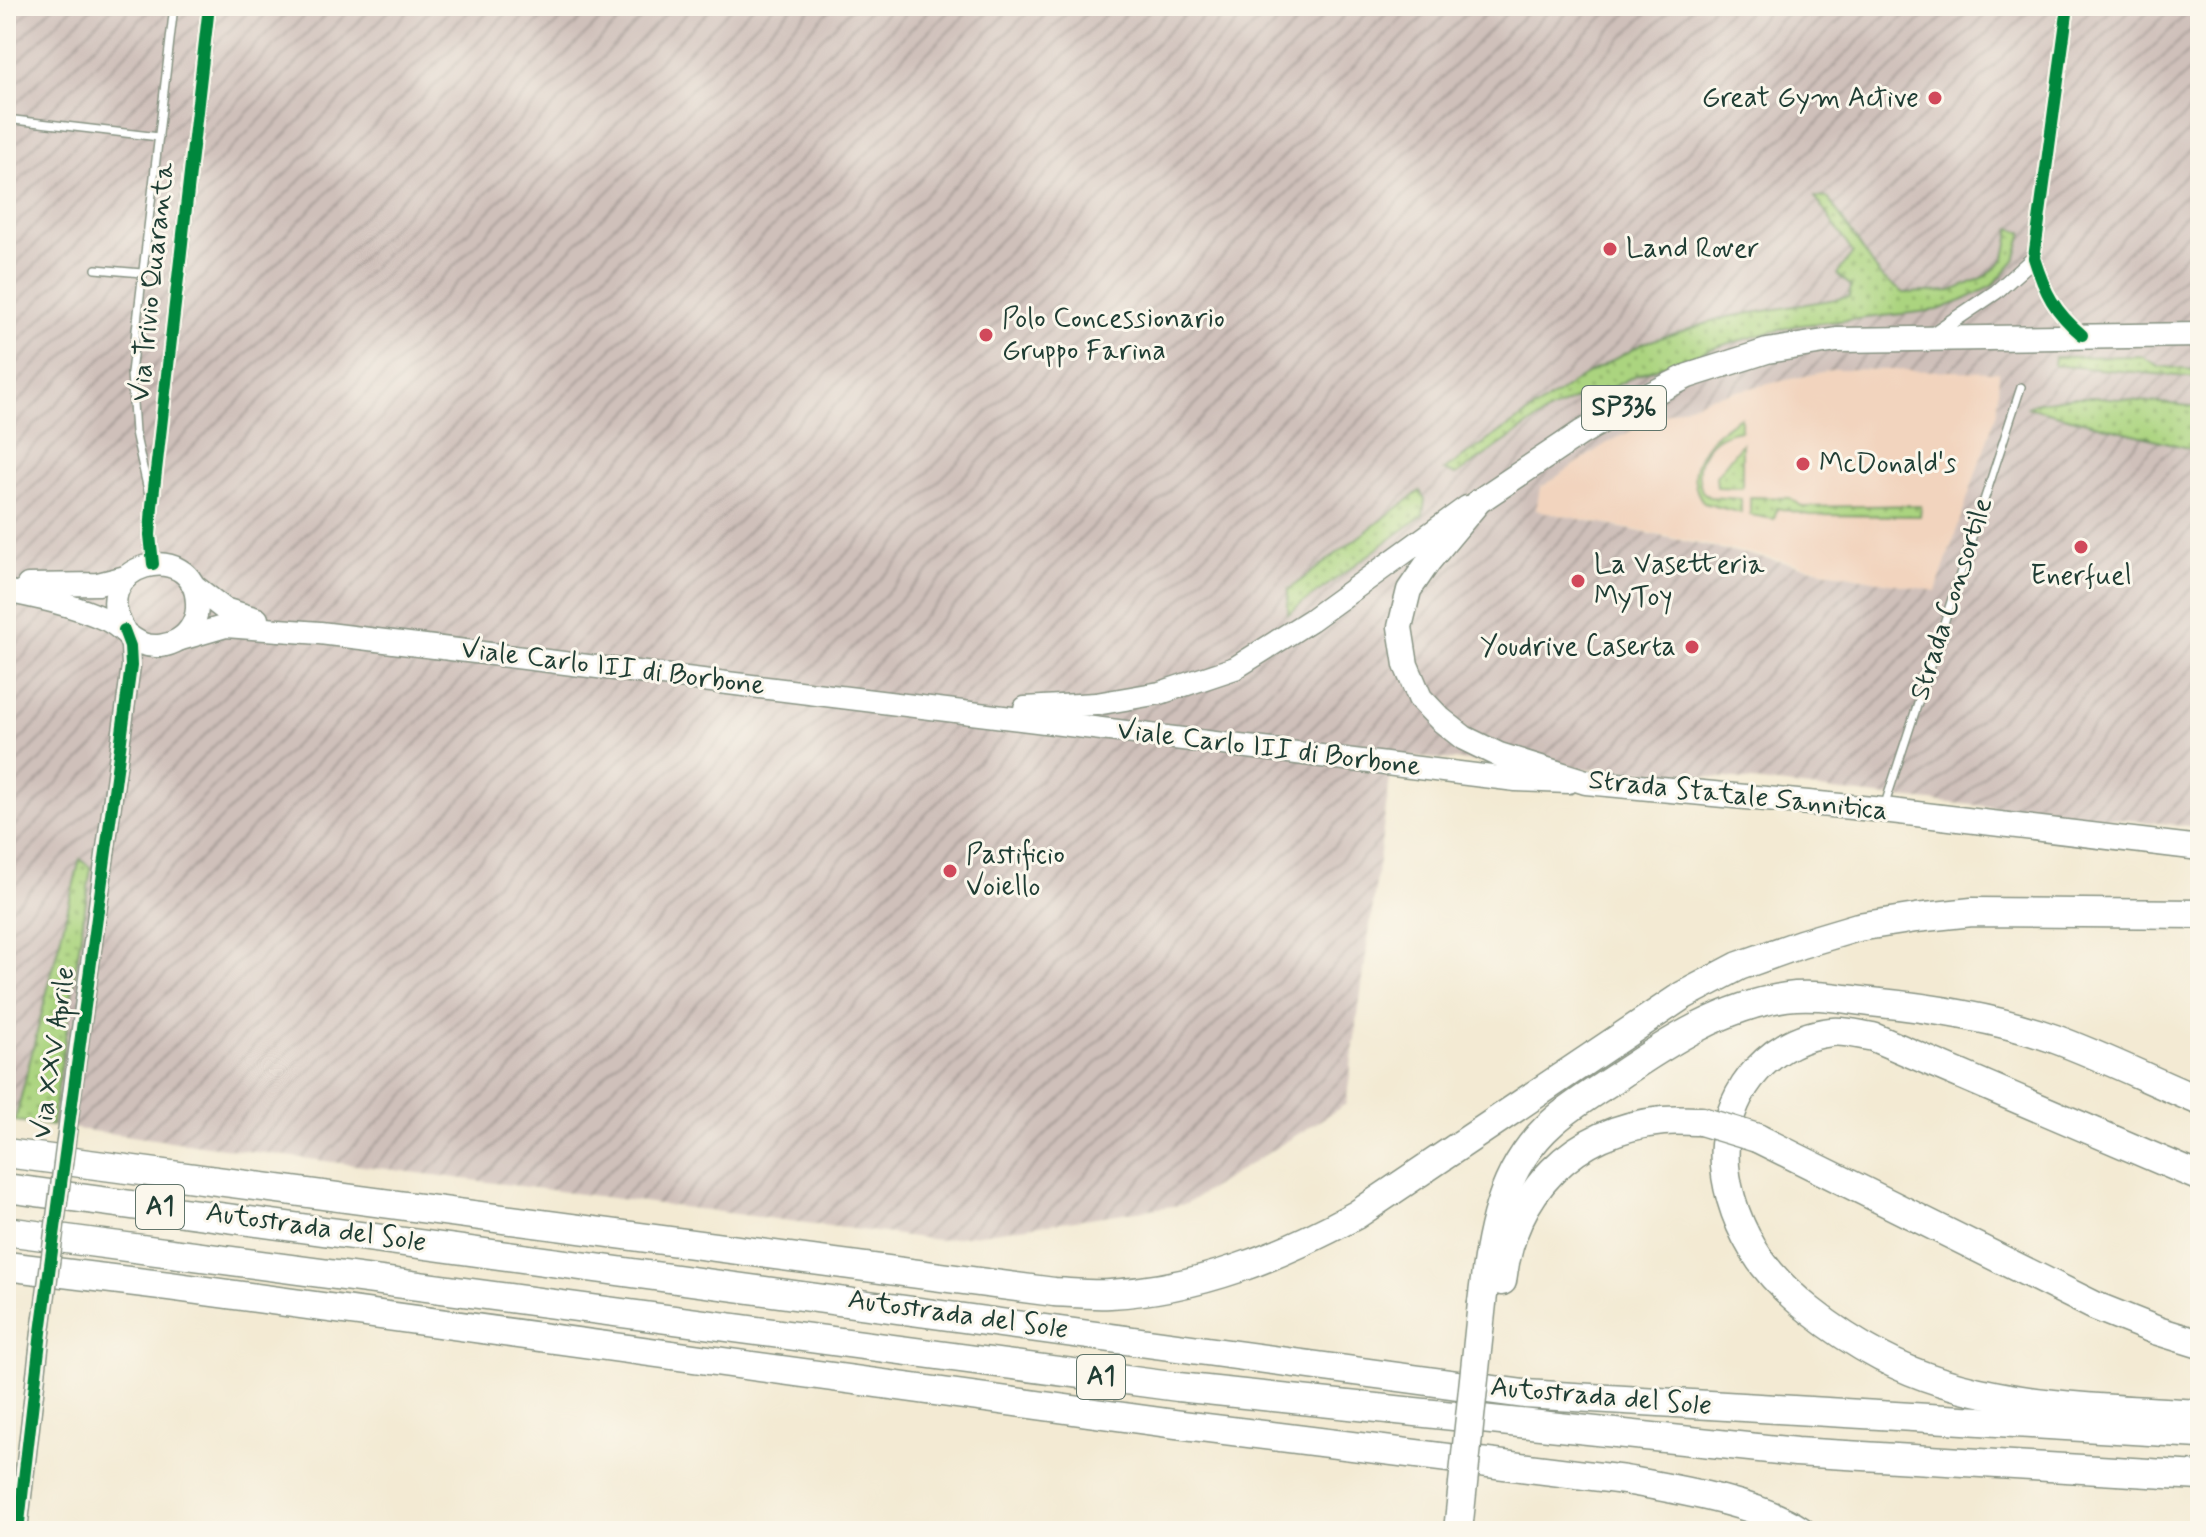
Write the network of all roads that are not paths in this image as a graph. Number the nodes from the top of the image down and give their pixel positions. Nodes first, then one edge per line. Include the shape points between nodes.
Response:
1 (174, 6) edge
2 (209, 6) edge
3 (2068, 6) edge
4 (6, 119) edge
5 (159, 137) junction
6 (2034, 258) junction
7 (96, 269) dead end
8 (142, 273) junction
9 (2082, 335) junction
10 (2200, 335) edge
11 (1927, 338) junction
12 (2021, 387) dead end
13 (1479, 501) junction
14 (152, 506) junction
15 (153, 564) junction
16 (126, 577) junction
17 (6, 584) edge
18 (193, 585) junction
19 (6, 591) edge
20 (124, 630) junction
21 (320, 633) junction
22 (175, 641) junction
23 (126, 702) junction
24 (953, 709) junction
25 (1586, 782) junction
26 (1883, 810) junction
27 (2200, 848) edge
28 (2200, 914) edge
29 (2200, 1101) edge
30 (6, 1153) edge
31 (2200, 1177) edge
32 (6, 1188) edge
33 (6, 1231) edge
34 (6, 1266) edge
35 (1490, 1304) junction
36 (2200, 1344) edge
37 (2200, 1414) edge
38 (2200, 1434) edge
39 (2200, 1476) edge
40 (18, 1531) edge
41 (1458, 1531) edge
42 (1473, 1531) edge
43 (1801, 1531) edge

1 - 5 lane
2 - 14 street, Via Trivio Quaranta
3 - 6 street
4 - 5 lane
5 - 8 lane
6 - 9 street via 2044,291 2061,317
6 - 11 street via 1996,292
7 - 8 lane
8 - 14 lane via 131,381 137,449
9 - 10 main road, Strada Statale Sannitica / SP336
9 - 11 main road, Strada Statale Sannitica / SP336
11 - 13 main road, Strada Statale Sannitica / SP336 via 1837,340 1767,351 1688,376 1581,433
12 - 26 lane, Strada Consortile
13 - 24 main road, Viale Carlo III di Borbone / SP336 via 1235,668 1160,693 1096,704
13 - 25 main road, Strada Statale Sannitica / SP336 via 1409,590 1400,627 1406,665 1420,698 1464,738 1499,755
14 - 15 street, Via Trivio Quaranta
15 - 16 main road
15 - 18 main road, Viale Carlo III di Borbone / SP336 via 176,569
16 - 17 main road via 72,586
16 - 20 main road via 115,603
18 - 21 main road, Viale Carlo III di Borbone / SP336 via 224,609
18 - 22 main road via 195,620
19 - 20 main road, Viale Carlo III di Borbone / SP336 via 69,605
20 - 22 main road, Viale Carlo III di Borbone / SP336 via 145,645
20 - 23 street, Via XXV Aprile via 131,656
21 - 22 main road, Viale Carlo III di Borbone / SP336 via 226,626
21 - 24 main road, Viale Carlo III di Borbone / SP336
22 - 23 street, Via XXV Aprile via 143,663
23 - 40 street, Via XXV Aprile, bridge
24 - 25 main road, Viale Carlo III di Borbone / SP336 via 1516,780
25 - 26 main road, Strada Statale Sannitica / SP336
26 - 27 main road, Strada Statale Sannitica / SP336
28 - 30 highway via 1972,912 1858,927 1801,944 1739,966 1682,996 1356,1215 1307,1242 1218,1276 1124,1293 1054,1292
29 - 35 highway via 2054,1039 1950,1011 1823,997 1788,997 1751,1006 1665,1046 1554,1120 1532,1142 1500,1199 1488,1249
31 - 37 highway via 1873,1037 1834,1031 1802,1038 1756,1068 1735,1106 1725,1145 1727,1183 1753,1251 1785,1289 1880,1357 1920,1375 1999,1395
32 - 38 highway, Autostrada del Sole / A1 via 1524,1394
33 - 39 highway, Autostrada del Sole / A1 via 1178,1387 1796,1452
34 - 43 highway via 1625,1480 1735,1504
35 - 36 highway, bridge via 1530,1196 1554,1169 1582,1147 1617,1131 1663,1121 1701,1121 1757,1138 2095,1306
35 - 41 highway, bridge
35 - 42 highway

